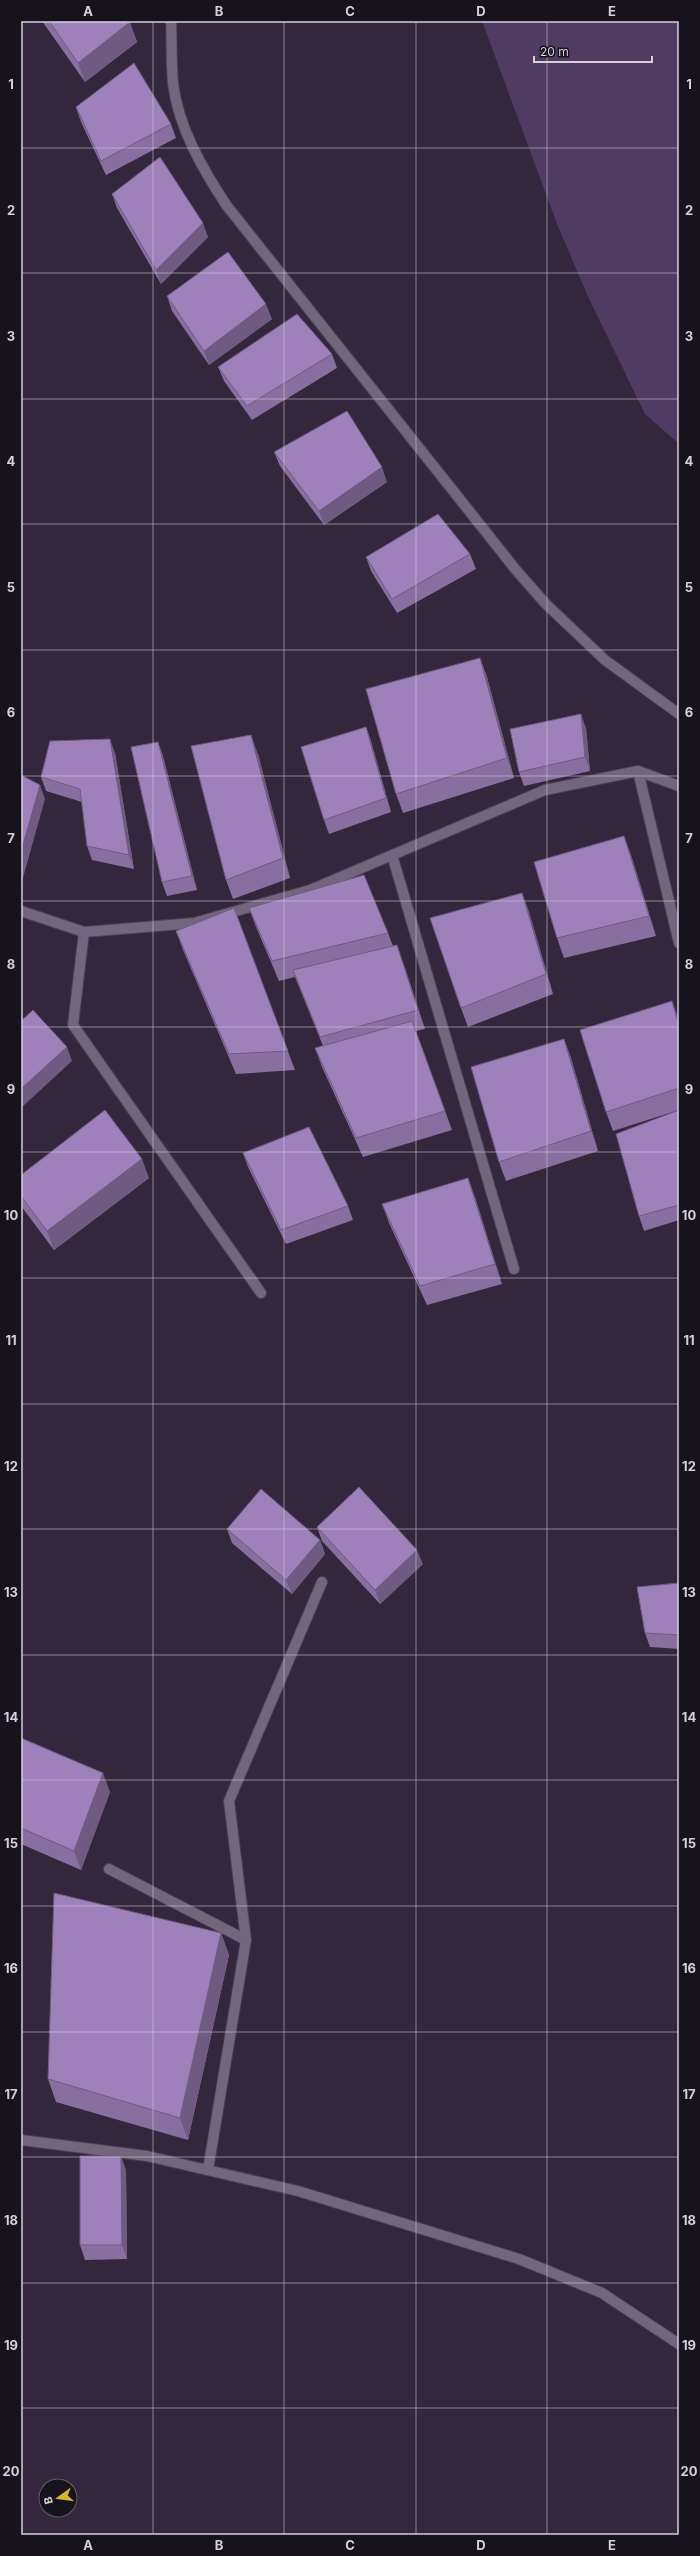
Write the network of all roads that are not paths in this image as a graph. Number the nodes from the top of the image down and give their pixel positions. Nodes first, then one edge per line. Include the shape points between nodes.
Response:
1 (171, 21) edge
2 (679, 714) edge
3 (638, 771) junction
4 (679, 786) edge
5 (392, 855) junction
6 (21, 911) edge
7 (84, 932) junction
8 (679, 943) edge
9 (514, 1269) dead end
10 (261, 1293) dead end
11 (322, 1582) dead end
12 (109, 1869) dead end
13 (246, 1940) junction
14 (21, 2140) edge
15 (208, 2170) junction
16 (679, 2344) edge

1 - 2 street via 174,84 185,128 206,174 227,206 545,603 605,660
3 - 4 street
3 - 5 street via 546,790
3 - 8 street
5 - 7 street via 310,890 194,923
5 - 9 street
6 - 7 street
7 - 10 street via 73,1025
11 - 13 street via 229,1801
12 - 13 street
13 - 15 street
14 - 15 street via 147,2156
15 - 16 street via 298,2191 518,2259 602,2293

